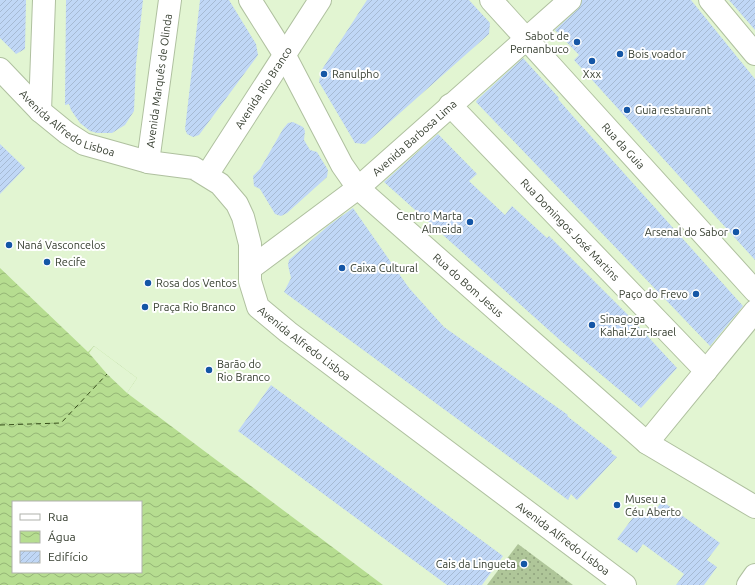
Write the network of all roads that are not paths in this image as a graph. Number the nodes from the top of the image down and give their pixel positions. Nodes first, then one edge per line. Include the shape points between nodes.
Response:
1 (44, 0) edge
2 (170, 0) edge
3 (250, 0) edge
4 (320, 0) edge
5 (491, 0) edge
6 (570, 0) edge
7 (710, 0) edge
8 (527, 38) junction
9 (284, 54) junction
10 (755, 54) edge
11 (0, 68) edge
12 (450, 106) junction
13 (40, 111) junction
14 (148, 162) junction
15 (207, 175) junction
16 (358, 188) junction
17 (251, 268) junction
18 (755, 291) edge
19 (755, 311) edge
20 (706, 371) junction
21 (647, 443) junction
22 (755, 507) edge
23 (755, 575) edge
24 (624, 585) edge
25 (748, 585) edge

1 - 13 street
2 - 14 street, Avenida Marquês de Olinda
3 - 9 street, Rua do Bom Jesus
4 - 9 street, Avenida Rio Branco
5 - 8 street, Rua da Guia
6 - 8 street, Avenida Barbosa Lima
7 - 10 street
8 - 12 street, Avenida Barbosa Lima
8 - 18 street, Rua da Guia
9 - 15 street, Avenida Rio Branco
9 - 16 street, Rua do Bom Jesus via 342,165
11 - 13 street, Avenida Alfredo Lisboa
12 - 16 street, Avenida Barbosa Lima
12 - 20 street, Rua Domingos José Martins
13 - 14 street, Avenida Alfredo Lisboa via 84,144
14 - 15 street, Avenida Alfredo Lisboa via 194,168
15 - 17 street, Avenida Alfredo Lisboa via 220,184 237,204 243,216 250,244
16 - 17 street, Avenida Barbosa Lima
16 - 21 street, Rua do Bom Jesus
17 - 24 street, Avenida Alfredo Lisboa via 250,281 258,307 272,320
19 - 20 street
20 - 21 street
21 - 22 street, Rua do Bom Jesus
23 - 25 street

